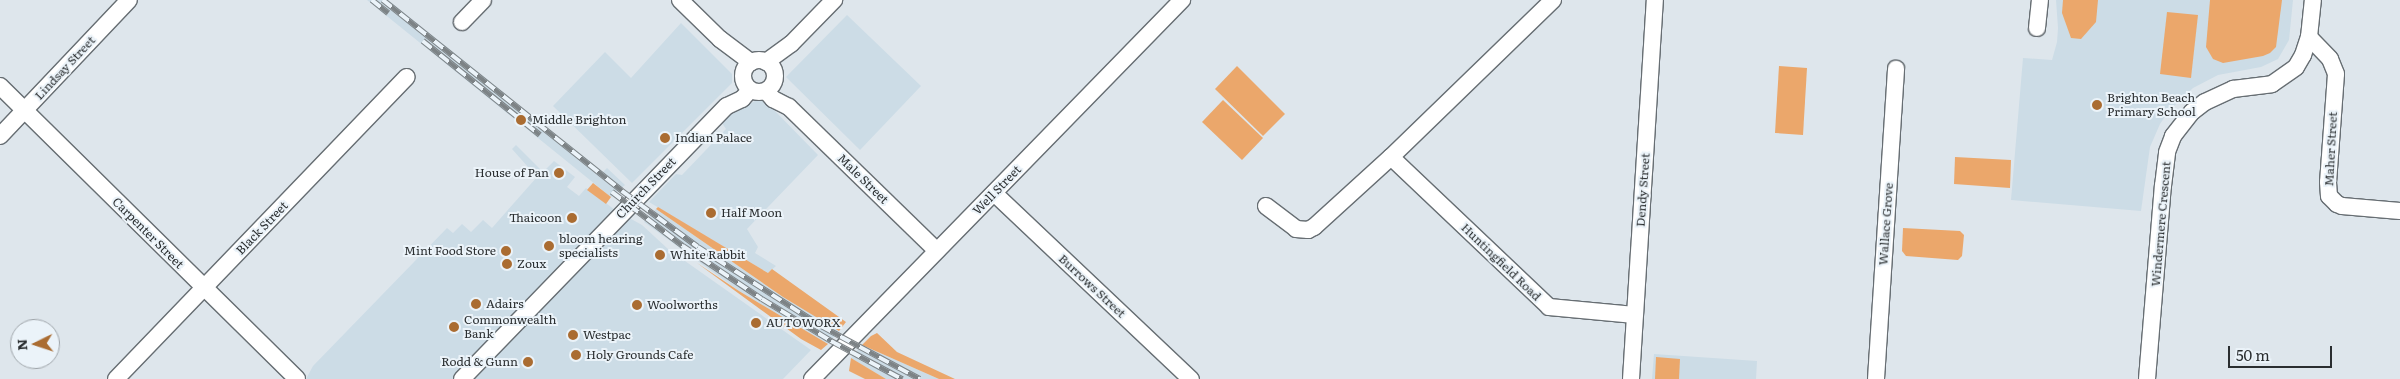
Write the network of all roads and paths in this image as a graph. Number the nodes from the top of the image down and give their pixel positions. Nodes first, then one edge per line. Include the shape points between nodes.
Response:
1 (129, 0) edge
2 (483, 0) edge
3 (680, 0) edge
4 (834, 0) edge
5 (1182, 0) edge
6 (1553, 0) edge
7 (1649, 0) edge
8 (1655, 0) edge
9 (2040, 0) edge
10 (2312, 0) edge
11 (462, 22) dead end
12 (2037, 28) dead end
13 (2309, 37) junction
14 (1896, 69) dead end
15 (407, 77) dead end
16 (758, 77) junction
17 (0, 86) edge
18 (25, 110) junction
19 (0, 136) edge
20 (1391, 157) junction
21 (994, 193) junction
22 (1266, 206) dead end
23 (2400, 211) edge
24 (937, 251) junction
25 (204, 288) junction
26 (1635, 315) junction
27 (116, 379) edge
28 (297, 379) edge
29 (462, 379) edge
30 (812, 379) edge
31 (1191, 379) edge
32 (1631, 379) edge
33 (1876, 379) edge
34 (2147, 379) edge

1 - 18 street, Lindsay Street
2 - 11 street
3 - 16 street, Male Street
4 - 16 street, Church Street
5 - 21 street, Well Street
6 - 20 street
7 - 8 street
8 - 26 street, Dendy Street
9 - 12 street
10 - 13 street, Windermere Crescent
13 - 23 street, Maher Street via 2330,59 2336,74 2329,196 2342,206
13 - 34 street, Windermere Crescent via 2304,55 2287,75 2272,84 2233,89 2205,102 2192,112 2173,136 2163,186
14 - 33 street, Wallace Grove
15 - 25 street, Black Street
16 - 24 street, Male Street via 781,91 789,107
16 - 29 street, Church Street via 742,99 726,106
17 - 18 street, Carpenter Street
18 - 19 street, Lindsay Street
18 - 25 street, Carpenter Street
20 - 22 street via 1308,230 1296,229
20 - 26 street, Huntingfield Road via 1549,307
21 - 24 street, Well Street
21 - 31 street, Burrows Street
24 - 30 street, Well Street
25 - 27 street, Black Street
25 - 28 street, Carpenter Street
26 - 32 street, Dendy Street

